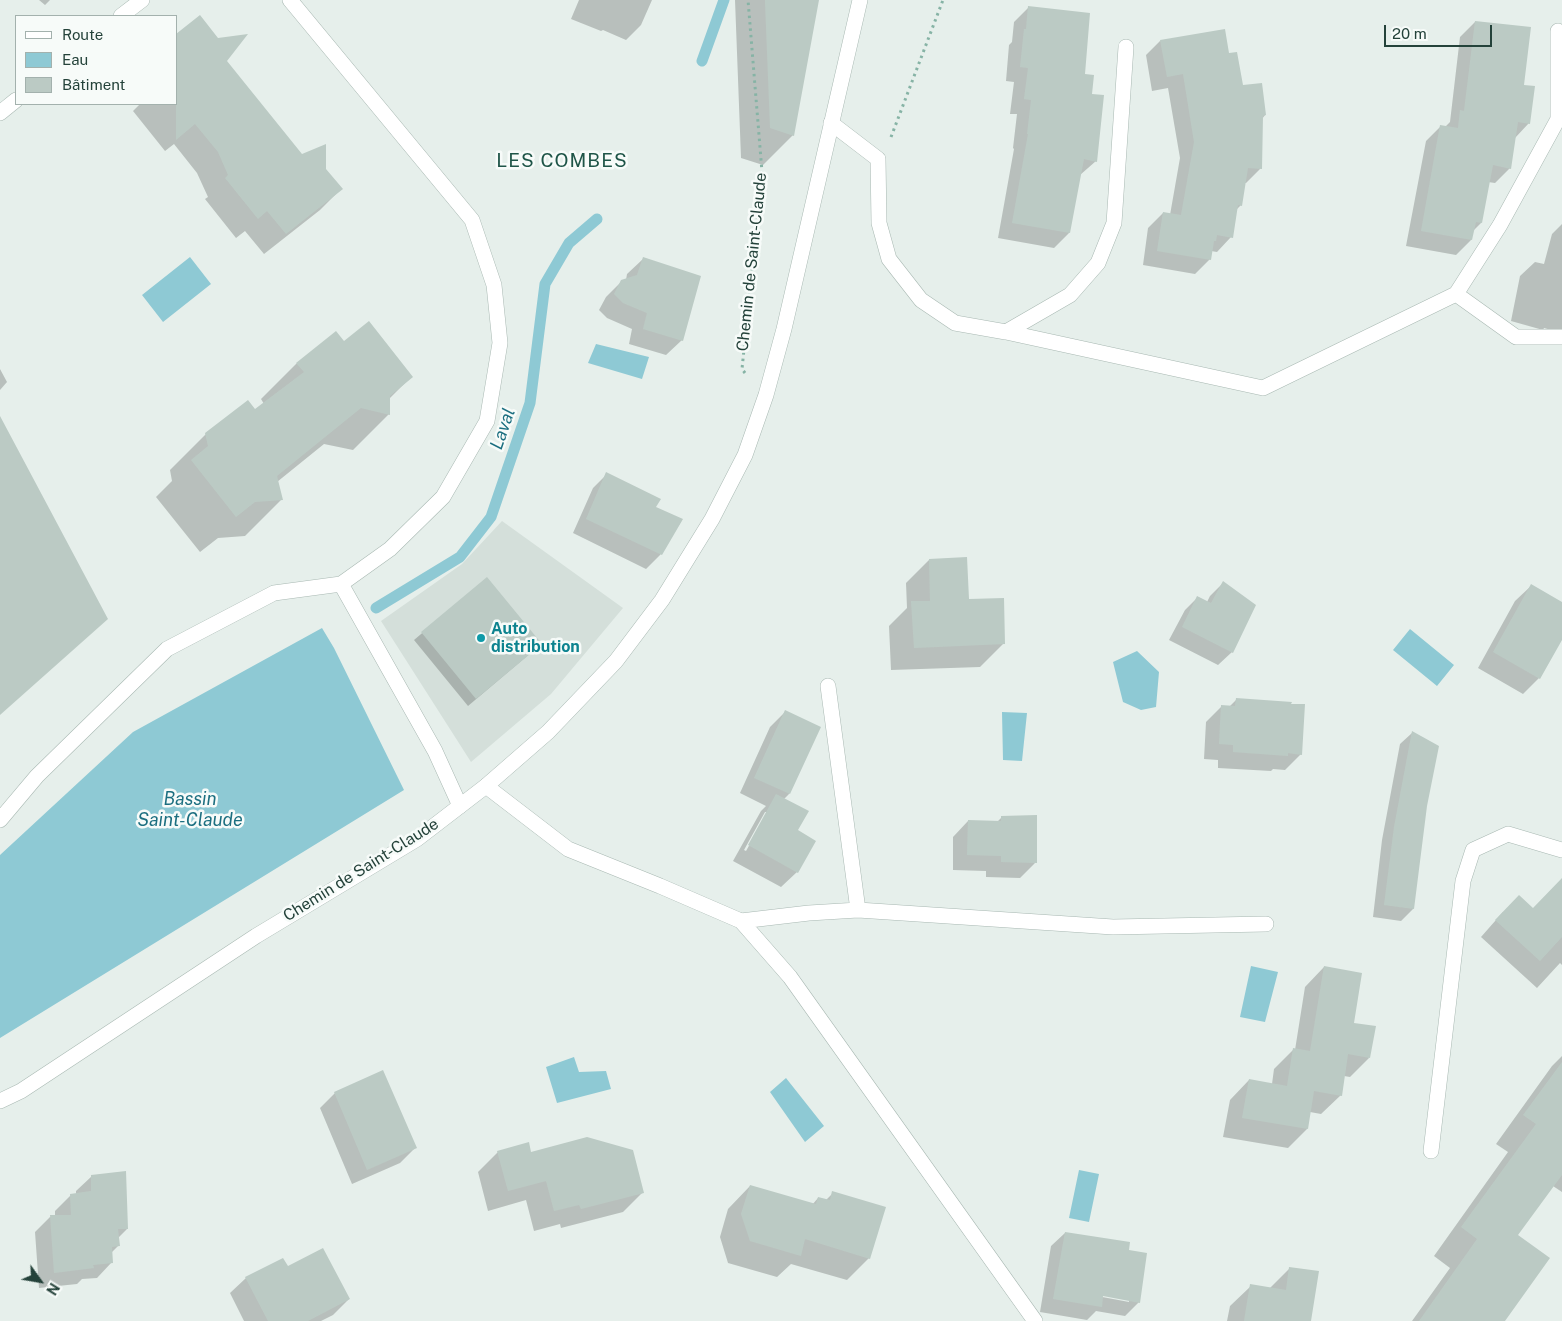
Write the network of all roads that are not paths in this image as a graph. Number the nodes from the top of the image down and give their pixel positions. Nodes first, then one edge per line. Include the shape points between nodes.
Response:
1 (142, 0) edge
2 (290, 0) edge
3 (860, 0) edge
4 (122, 15) edge
5 (1558, 31) dead end
6 (1126, 46) dead end
7 (15, 101) edge
8 (0, 113) edge
9 (830, 123) junction
10 (1456, 294) junction
11 (1006, 332) junction
12 (1562, 337) edge
13 (342, 584) junction
14 (828, 686) dead end
15 (486, 786) junction
16 (460, 806) junction
17 (0, 820) edge
18 (1562, 850) edge
19 (858, 910) junction
20 (741, 921) junction
21 (1266, 924) dead end
22 (0, 1101) edge
23 (1431, 1151) dead end
24 (1035, 1321) edge

1 - 4 street
2 - 13 street via 472,220 494,285 500,343 487,420 443,497 390,548
3 - 9 street, Chemin de Saint-Claude
5 - 10 street via 1558,120 1500,225
6 - 11 street via 1114,223 1098,263 1070,295
7 - 8 street
9 - 11 street via 878,159 879,223 889,258 921,300 955,323
9 - 15 street, Chemin de Saint-Claude via 784,330 766,395 745,455 712,519 662,600 616,661 548,732
10 - 11 street via 1264,388
10 - 12 street via 1516,337
13 - 16 street via 435,751
13 - 17 street via 274,593 167,649 37,776
14 - 19 street
15 - 16 street, Chemin de Saint-Claude
15 - 20 street via 568,849
16 - 22 street, Chemin de Saint-Claude via 417,839 256,936 22,1091
18 - 23 street via 1508,834 1473,850 1463,881
19 - 20 street
19 - 21 street via 1114,927
20 - 24 street via 790,977

